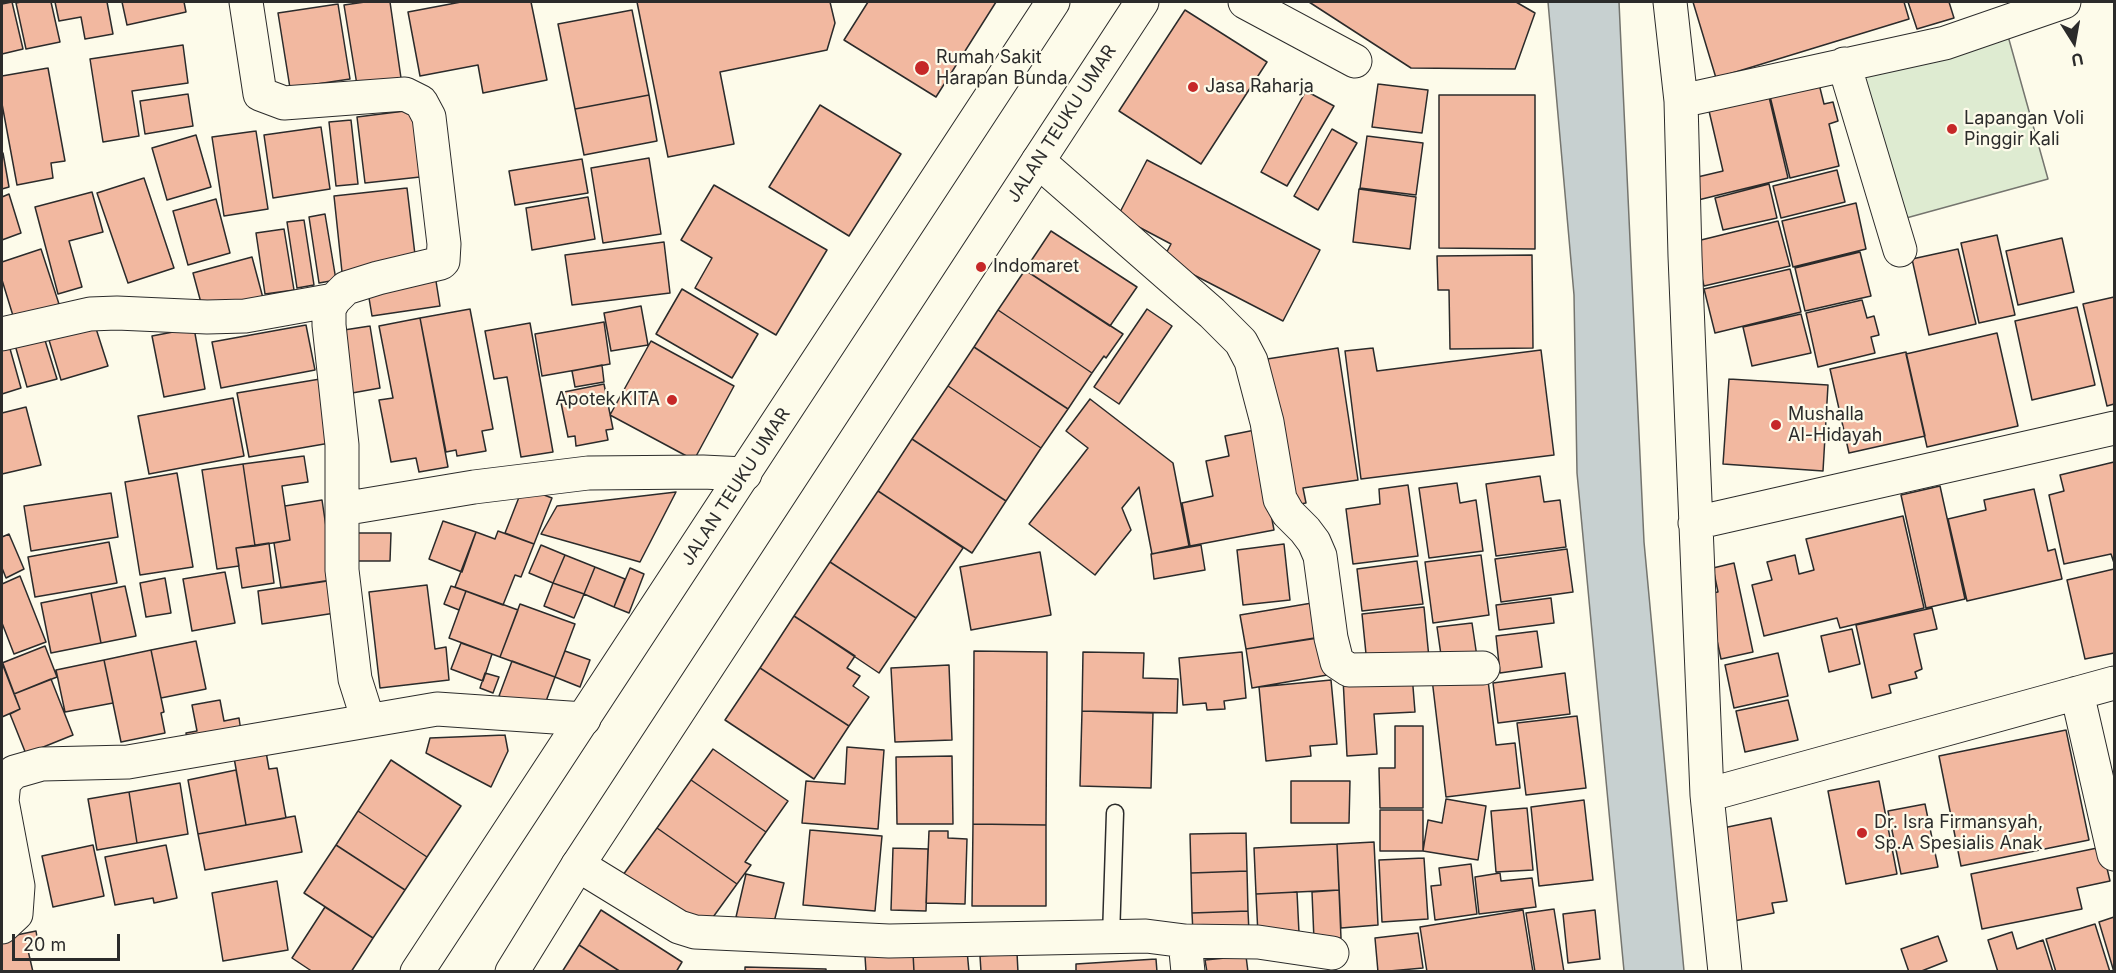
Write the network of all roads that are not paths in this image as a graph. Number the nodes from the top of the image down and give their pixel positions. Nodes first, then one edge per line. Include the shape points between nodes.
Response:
1 (246, 2) edge
2 (1053, 2) edge
3 (1142, 2) edge
4 (1245, 2) edge
5 (1670, 2) edge
6 (2064, 2) edge
7 (1355, 60) dead end
8 (1844, 64) junction
9 (1681, 101) junction
10 (1038, 161) junction
11 (1900, 250) dead end
12 (334, 300) junction
13 (2, 334) edge
14 (2115, 428) edge
15 (745, 474) junction
16 (342, 509) junction
17 (1695, 523) junction
18 (1483, 668) dead end
19 (2115, 683) edge
20 (2077, 693) junction
21 (584, 719) junction
22 (368, 720) junction
23 (1707, 795) junction
24 (1115, 813) dead end
25 (2115, 854) edge
26 (578, 865) junction
27 (2, 927) edge
28 (1111, 937) junction
29 (1332, 953) dead end
30 (1187, 956) edge
31 (417, 972) edge
32 (512, 972) edge
33 (1725, 972) edge

1 - 12 main road via 260,94 284,103 405,94 421,102 429,117 443,261 346,288
2 - 15 main road, JALAN TEUKU UMAR
3 - 10 main road, JALAN TEUKU UMAR
4 - 7 main road
5 - 9 main road
6 - 8 main road via 1945,43
8 - 9 main road
8 - 11 main road
9 - 17 main road
10 - 18 main road via 1241,342 1251,360 1264,412 1280,499 1314,542 1320,556 1337,662 1349,670
10 - 26 main road, JALAN TEUKU UMAR
12 - 13 main road via 245,316 90,314
12 - 16 main road via 329,309 329,325 342,445
14 - 17 main road
15 - 16 main road via 588,473
15 - 21 main road, JALAN TEUKU UMAR
16 - 22 main road via 342,570 355,679
17 - 23 main road
19 - 20 main road
20 - 23 main road
20 - 25 main road
21 - 22 main road via 437,709
21 - 31 main road, JALAN TEUKU UMAR
22 - 27 main road via 128,762 42,764 14,772 4,782 2,801 18,886 16,914
23 - 33 main road
24 - 28 lane
26 - 28 main road via 679,927 695,932 889,941
26 - 32 main road, JALAN TEUKU UMAR
28 - 30 main road via 1146,936
29 - 30 main road via 1258,942

